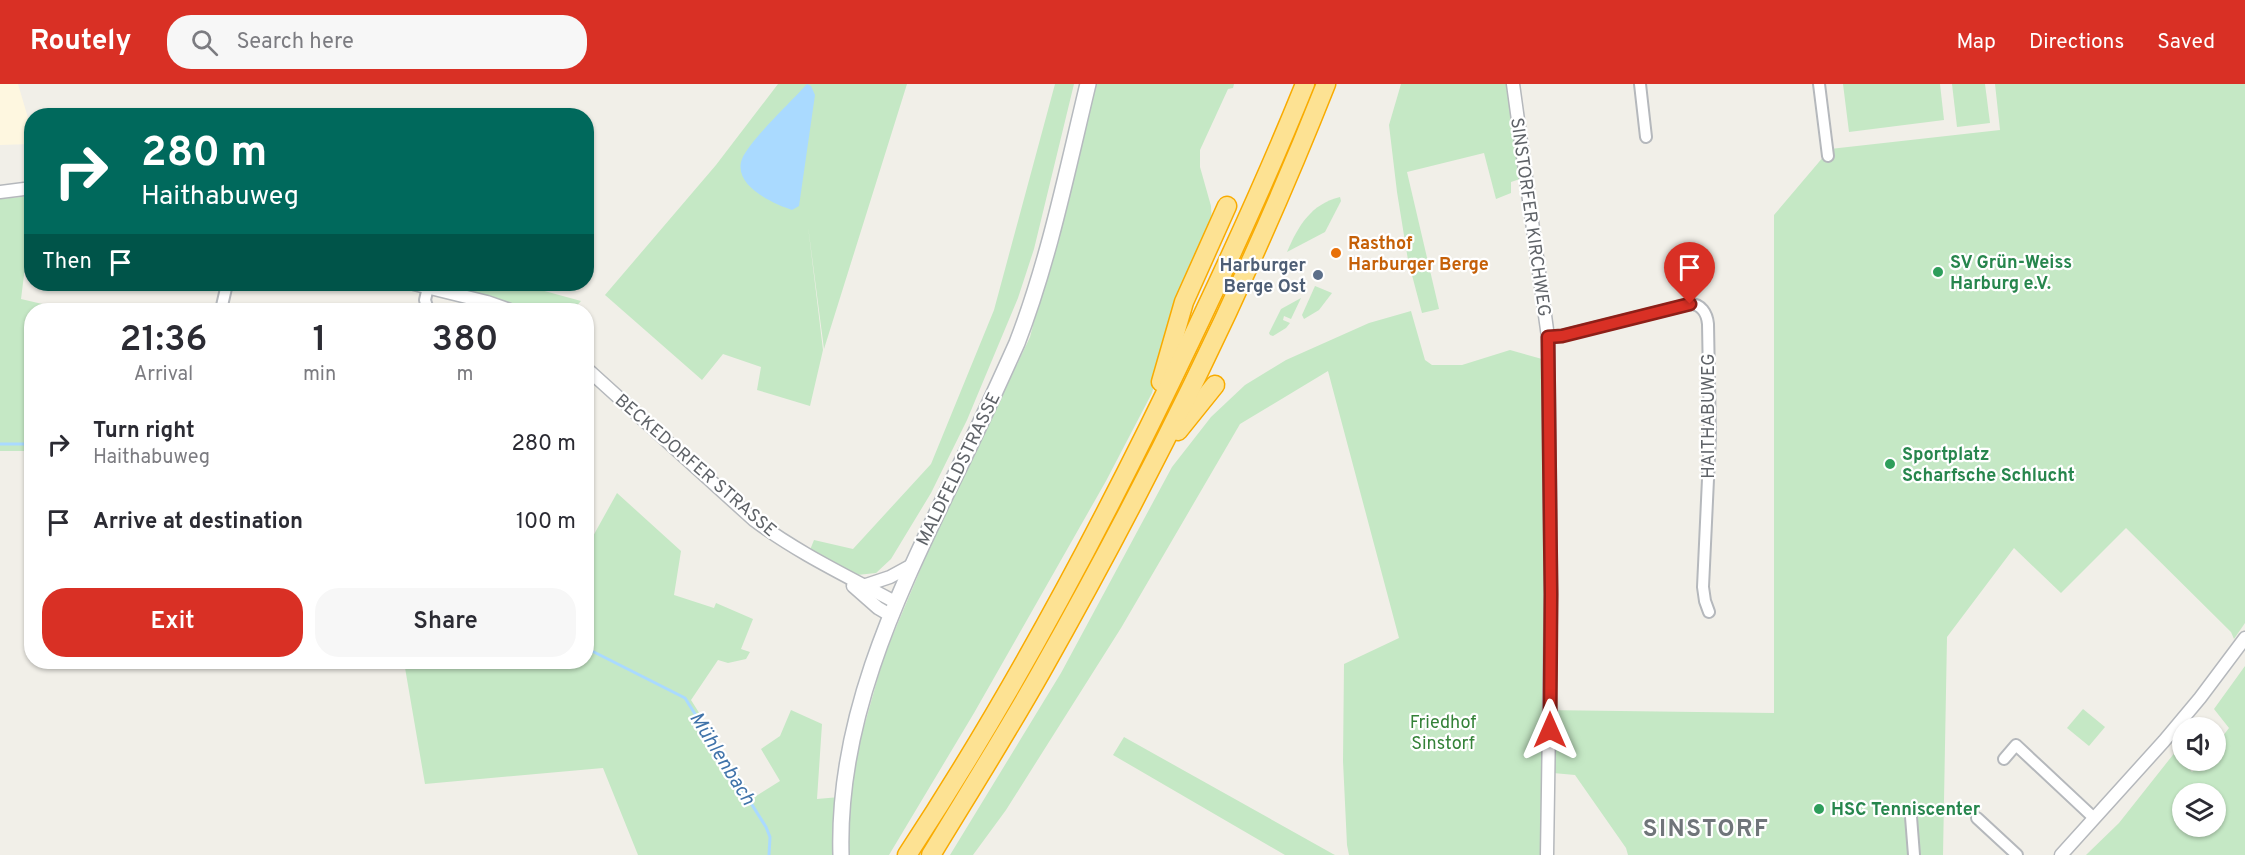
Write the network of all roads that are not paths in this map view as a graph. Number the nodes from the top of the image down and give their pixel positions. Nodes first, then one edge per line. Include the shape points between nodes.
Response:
1 (1088, 84) edge
2 (1305, 84) edge
3 (1326, 84) edge
4 (1513, 84) edge
5 (1640, 84) edge
6 (1819, 84) edge
7 (1646, 138) dead end
8 (1828, 156) dead end
9 (24, 189) edge
10 (0, 192) edge
11 (1227, 206) dead end
12 (444, 291) edge
13 (490, 303) edge
14 (1548, 337) junction
15 (594, 375) edge
16 (1215, 385) dead end
17 (1144, 438) junction
18 (1149, 472) junction
19 (912, 565) junction
20 (841, 575) junction
21 (863, 585) junction
22 (893, 609) junction
23 (1709, 612) dead end
24 (2245, 638) edge
25 (2004, 759) dead end
26 (1911, 817) dead end
27 (1977, 818) dead end
28 (2094, 818) junction
29 (909, 852) edge
30 (841, 855) edge
31 (931, 855) edge
32 (1547, 855) edge
33 (1914, 855) edge
34 (2017, 855) edge
35 (2061, 855) edge

1 - 19 main road, MALDFELDSTRASSE via 1030,309
2 - 17 highway via 1249,217
3 - 18 highway via 1260,239
4 - 14 street, SINSTORFER KIRCHWEG
5 - 7 street
6 - 8 street
9 - 10 street
11 - 17 highway via 1184,302
12 - 13 street
14 - 23 street, HAITHABUWEG via 1686,304 1698,306 1705,313 1710,424 1702,587
14 - 32 street, SINSTORFER KIRCHWEG via 1551,594
15 - 20 street, BECKEDORFER STRASSE via 754,520
16 - 18 highway
17 - 29 highway via 1016,677
18 - 31 highway via 1040,675
19 - 21 street
19 - 22 main road, MALDFELDSTRASSE
20 - 21 street, BECKEDORFER STRASSE
20 - 22 street, BECKEDORFER STRASSE via 878,608
21 - 22 street, BECKEDORFER STRASSE
22 - 30 main road, MALDFELDSTRASSE via 866,683 849,751
24 - 28 street via 2164,741
25 - 28 street via 2016,745
26 - 33 street
27 - 34 street
28 - 35 street

